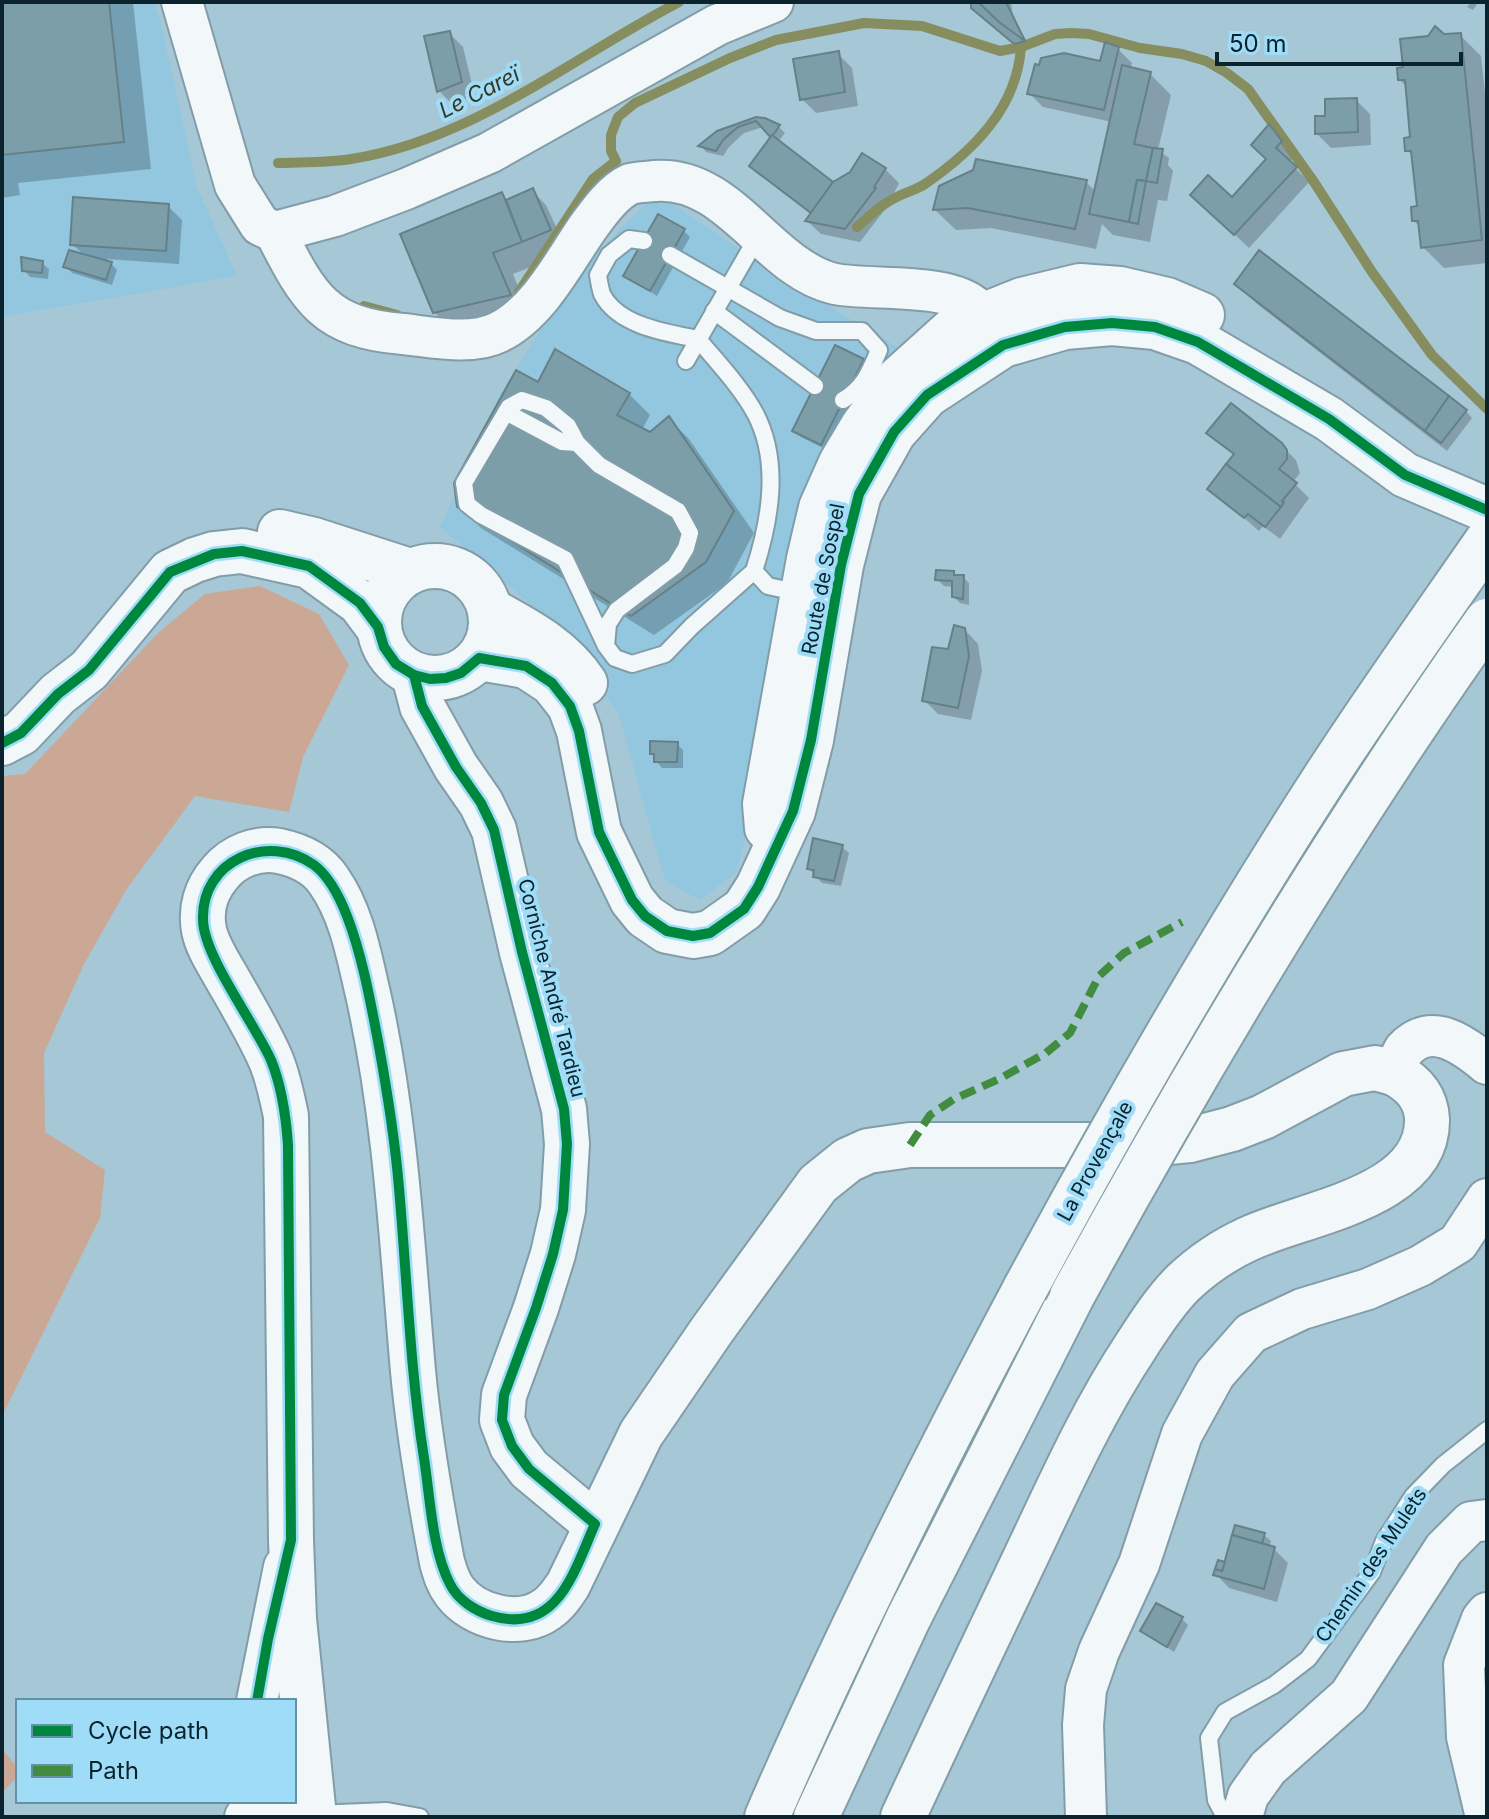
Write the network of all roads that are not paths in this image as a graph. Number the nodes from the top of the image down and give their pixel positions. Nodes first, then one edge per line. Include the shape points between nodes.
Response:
1 (182, 2) edge
2 (773, 2) edge
3 (275, 232) junction
4 (759, 234) junction
5 (644, 241) dead end
6 (670, 255) dead end
7 (727, 289) junction
8 (714, 311) junction
9 (993, 330) junction
10 (698, 339) junction
11 (686, 361) dead end
12 (815, 386) dead end
13 (843, 400) dead end
14 (1487, 510) edge
15 (1487, 541) edge
16 (410, 571) junction
17 (754, 571) junction
18 (802, 594) junction
19 (490, 610) junction
20 (1487, 621) edge
21 (378, 627) junction
22 (606, 646) junction
23 (470, 665) junction
24 (414, 675) junction
25 (58, 694) junction
26 (442, 739) junction
27 (811, 740) junction
28 (2, 743) edge
29 (769, 863) junction
30 (622, 876) junction
31 (1487, 1064) edge
32 (1394, 1073) junction
33 (1487, 1199) edge
34 (1487, 1430) edge
35 (1487, 1520) edge
36 (595, 1524) junction
37 (291, 1540) junction
38 (1487, 1613) edge
39 (257, 1699) edge
40 (799, 1743) junction
41 (305, 1806) edge
42 (245, 1817) edge
43 (420, 1817) edge
44 (759, 1817) edge
45 (767, 1817) edge
46 (816, 1817) edge
47 (903, 1817) edge
48 (1086, 1817) edge
49 (1225, 1817) edge
50 (1242, 1817) edge
51 (1486, 1817) edge

1 - 3 street via 235,185 260,225
2 - 3 street via 704,32 489,153 335,216
3 - 4 street via 302,284 323,309 352,326 467,339 497,333 528,312 603,206 631,184 659,180 691,186
4 - 7 lane
4 - 9 street via 803,270 833,283 943,292 975,305
5 - 10 lane via 629,239 609,255 598,275 602,293 615,311 655,330
6 - 7 lane
7 - 8 lane
7 - 13 lane via 816,331 862,331 879,350 867,379
8 - 10 lane
8 - 12 lane
9 - 14 main road, Route de Sospel via 1016,339 1112,323 1155,327 1198,342 1329,419 1405,475
9 - 18 main road, Route de Sospel via 957,326 897,380 863,426 821,508
9 - 27 main road, Route de Sospel via 894,432 859,494 841,565
10 - 11 lane
10 - 17 lane via 754,410 767,439 771,504
15 - 40 main road, La Provençale, bridge via 1327,775 1148,1068 942,1444
16 - 19 main road via 430,566 468,576
16 - 21 main road via 386,594
16 - 25 main road via 247,524 209,527 176,538 151,554 68,657
17 - 18 lane via 768,586
17 - 22 lane via 665,654 632,664 615,658
18 - 27 lane via 814,604 798,717
18 - 29 main road, Route de Sospel via 765,804
19 - 23 main road via 488,643
19 - 30 main road via 560,653 592,693 617,769 625,823
20 - 46 main road, bridge via 1378,779 1154,1147 915,1605
21 - 24 main road via 396,664
21 - 25 main road via 360,603 309,566 242,551 214,554 170,572 89,670
22 - 22 lane via 608,624 617,610 675,566 690,533 678,511 599,465 568,426 546,408 522,400 509,407 464,483 467,504 565,559
23 - 24 main road via 446,678
23 - 26 main road
23 - 30 main road, Route de Sospel via 526,666 552,683 570,706 599,832
24 - 26 main road, Corniche André Tardieu via 422,706
25 - 28 main road via 21,733
26 - 36 main road, Corniche André Tardieu via 494,830 564,1109 563,1210 504,1395 502,1420 529,1469
27 - 29 main road, Route de Sospel via 793,811
29 - 30 main road, Route de Sospel via 744,909 710,933 693,936 667,931 645,916
31 - 32 street via 1448,1037 1424,1037 1404,1050
32 - 36 main road via 1375,1068 1343,1074 1263,1117 1190,1140 1136,1145 910,1145 868,1151 848,1160 818,1184 712,1330 641,1434
32 - 47 main road via 1417,1089 1425,1107 1425,1140 1413,1161 1398,1176 1350,1203 1275,1228 1222,1253 1183,1284 1150,1324 1092,1418
33 - 48 street via 1458,1243 1368,1289 1302,1309 1251,1333 1215,1374 1182,1434 1139,1564 1086,1689
34 - 49 lane, Chemin des Mulets via 1413,1496 1384,1541 1372,1572 1308,1659 1225,1712 1209,1738 1216,1800
35 - 50 street via 1471,1522 1444,1549 1349,1696 1268,1768 1248,1796
36 - 37 main road via 568,1585 536,1616 507,1618 480,1612 460,1598 447,1579 422,1441 389,1104 358,949 328,879 304,859 265,849 223,869 209,888 203,921 212,951 271,1061 286,1116
37 - 39 street
37 - 41 main road
38 - 51 street via 1464,1665 1467,1737
40 - 44 main road
40 - 45 main road, La Provençale
41 - 42 street via 265,1806
41 - 43 lane

